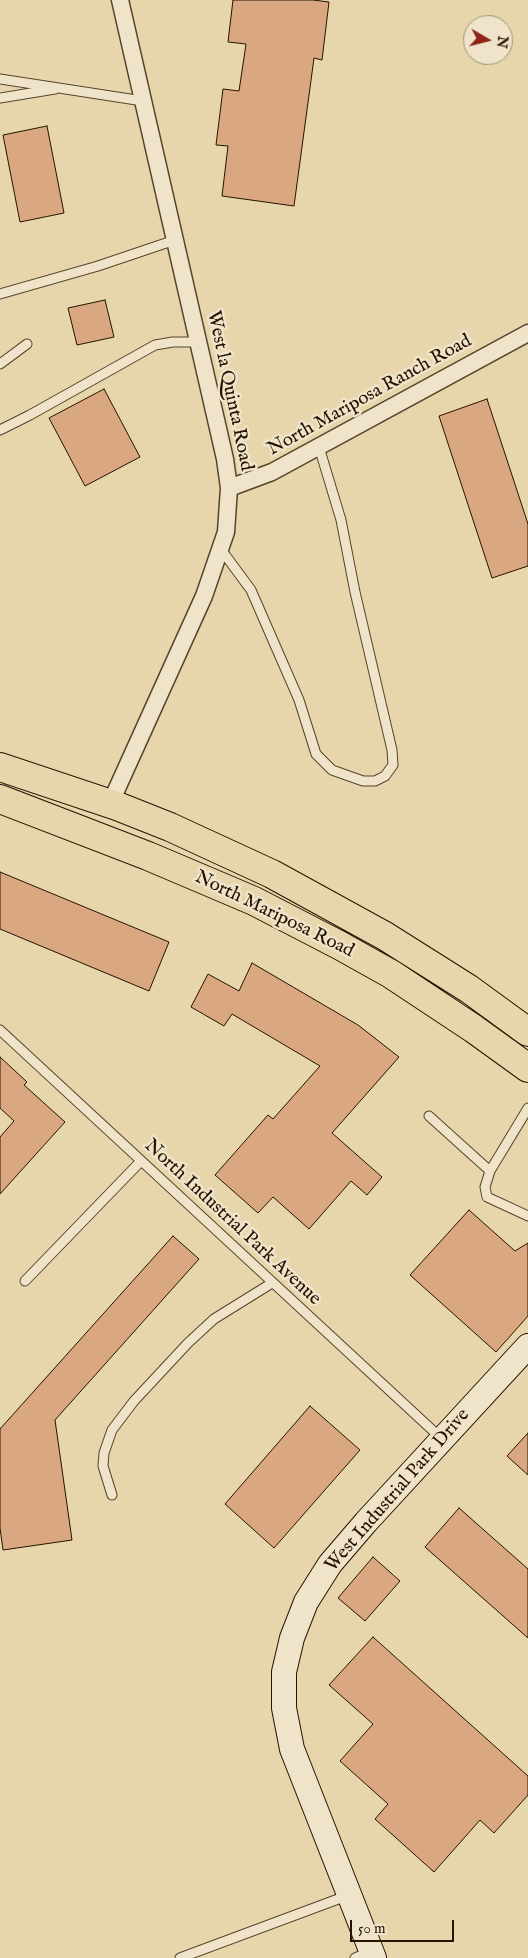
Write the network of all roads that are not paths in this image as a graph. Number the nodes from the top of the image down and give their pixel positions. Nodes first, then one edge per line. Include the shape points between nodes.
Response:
1 (120, 0) edge
2 (0, 79) edge
3 (62, 88) junction
4 (0, 98) edge
5 (143, 101) junction
6 (175, 240) junction
7 (0, 294) edge
8 (528, 333) edge
9 (198, 342) junction
10 (27, 344) dead end
11 (0, 364) edge
12 (0, 430) edge
13 (319, 446) junction
14 (229, 488) junction
15 (220, 548) junction
16 (0, 767) edge
17 (0, 784) edge
18 (0, 799) edge
19 (110, 804) junction
20 (489, 1004) junction
21 (474, 1029) junction
22 (0, 1030) edge
23 (528, 1032) edge
24 (528, 1038) edge
25 (528, 1068) edge
26 (528, 1108) edge
27 (430, 1116) dead end
28 (141, 1161) junction
29 (490, 1171) junction
30 (528, 1216) edge
31 (25, 1281) dead end
32 (272, 1283) junction
33 (528, 1346) edge
34 (442, 1439) junction
35 (112, 1496) dead end
36 (349, 1895) junction
37 (367, 1956) edge
38 (180, 1958) edge

1 - 5 street, West la Quinta Road
2 - 3 lane
3 - 4 lane
3 - 5 lane
5 - 6 street, West la Quinta Road
6 - 7 lane
6 - 9 street, West la Quinta Road
8 - 13 street, North Mariposa Ranch Road
9 - 12 lane via 155,345
9 - 14 street, West la Quinta Road
10 - 11 lane
13 - 14 street, North Mariposa Ranch Road via 272,472
13 - 15 lane via 341,520 392,750 393,765 385,776 375,781 363,781 332,770 316,754 299,700 251,590
14 - 15 street, West la Quinta Road via 226,532
15 - 19 street, West la Quinta Road via 204,596
16 - 19 highway, North Mariposa Road
17 - 19 highway via 78,810 97,812
18 - 21 highway, North Mariposa Road via 254,901 391,974
19 - 20 highway, North Mariposa Road via 230,854 328,904 385,936
19 - 21 highway via 112,813 126,825 273,894 320,920
20 - 23 highway, North Mariposa Road
20 - 24 highway
21 - 25 highway, North Mariposa Road
22 - 28 lane, North Industrial Park Avenue
26 - 29 lane
27 - 29 lane
28 - 31 lane
28 - 32 lane, North Industrial Park Avenue
29 - 30 lane via 485,1187 487,1197
32 - 34 lane, North Industrial Park Avenue
32 - 35 lane via 214,1319 134,1401 112,1430 103,1466
33 - 34 street, West Industrial Park Drive
34 - 36 street, West Industrial Park Drive via 330,1564 306,1602 286,1663 284,1708 292,1749
36 - 37 street, West Industrial Park Drive
36 - 38 lane

